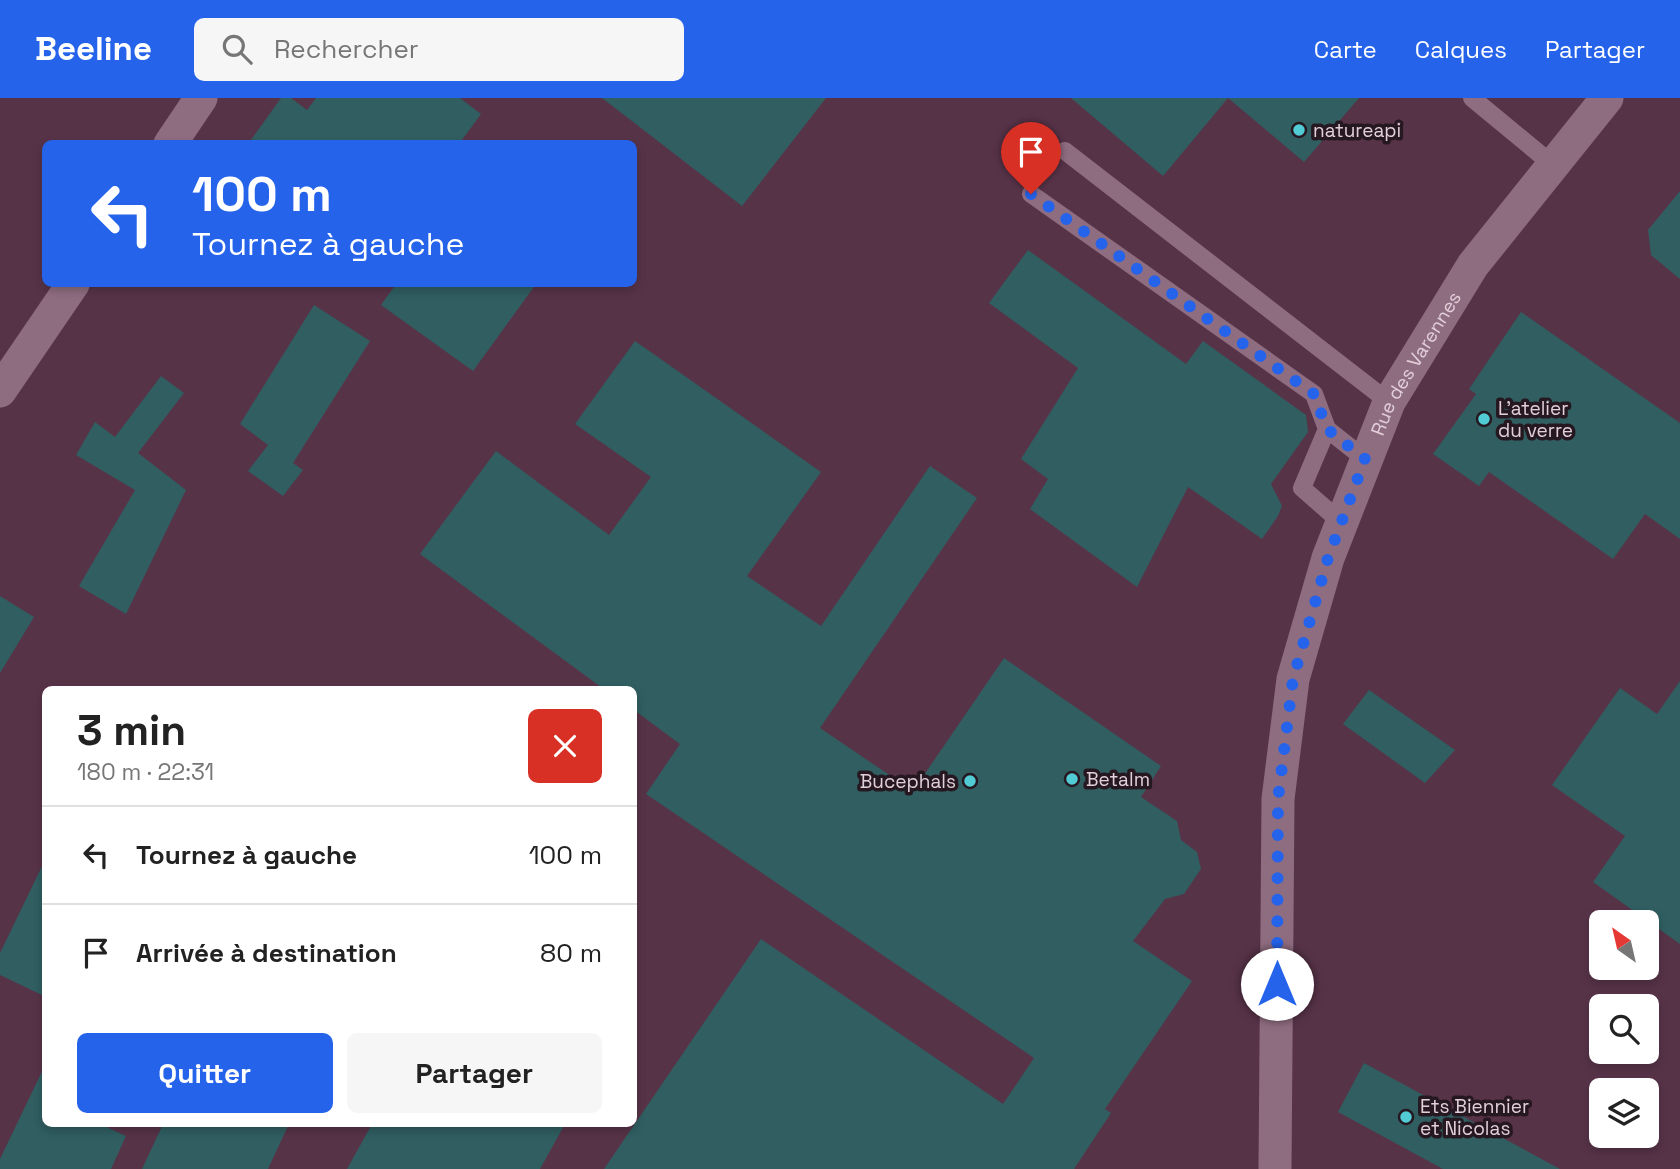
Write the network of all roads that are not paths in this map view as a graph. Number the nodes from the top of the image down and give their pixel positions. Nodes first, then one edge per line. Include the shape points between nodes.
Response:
1 (201, 98) edge
2 (1472, 98) edge
3 (1607, 98) edge
4 (173, 140) edge
5 (1065, 150) dead end
6 (1553, 165) junction
7 (1031, 194) dead end
8 (71, 287) edge
9 (0, 391) edge
10 (1389, 402) junction
11 (1327, 429) junction
12 (1365, 459) junction
13 (1342, 523) junction
14 (1275, 1169) edge

1 - 4 street
2 - 6 lane
3 - 6 street, Rue des Varennes
5 - 10 lane
6 - 10 street, Rue des Varennes via 1473,265
7 - 11 lane via 1314,394
8 - 9 street
10 - 12 street, Rue des Varennes
11 - 12 lane
11 - 13 lane via 1302,488
12 - 13 street, Rue des Varennes
13 - 14 street, Rue des Varennes via 1293,679 1278,799

